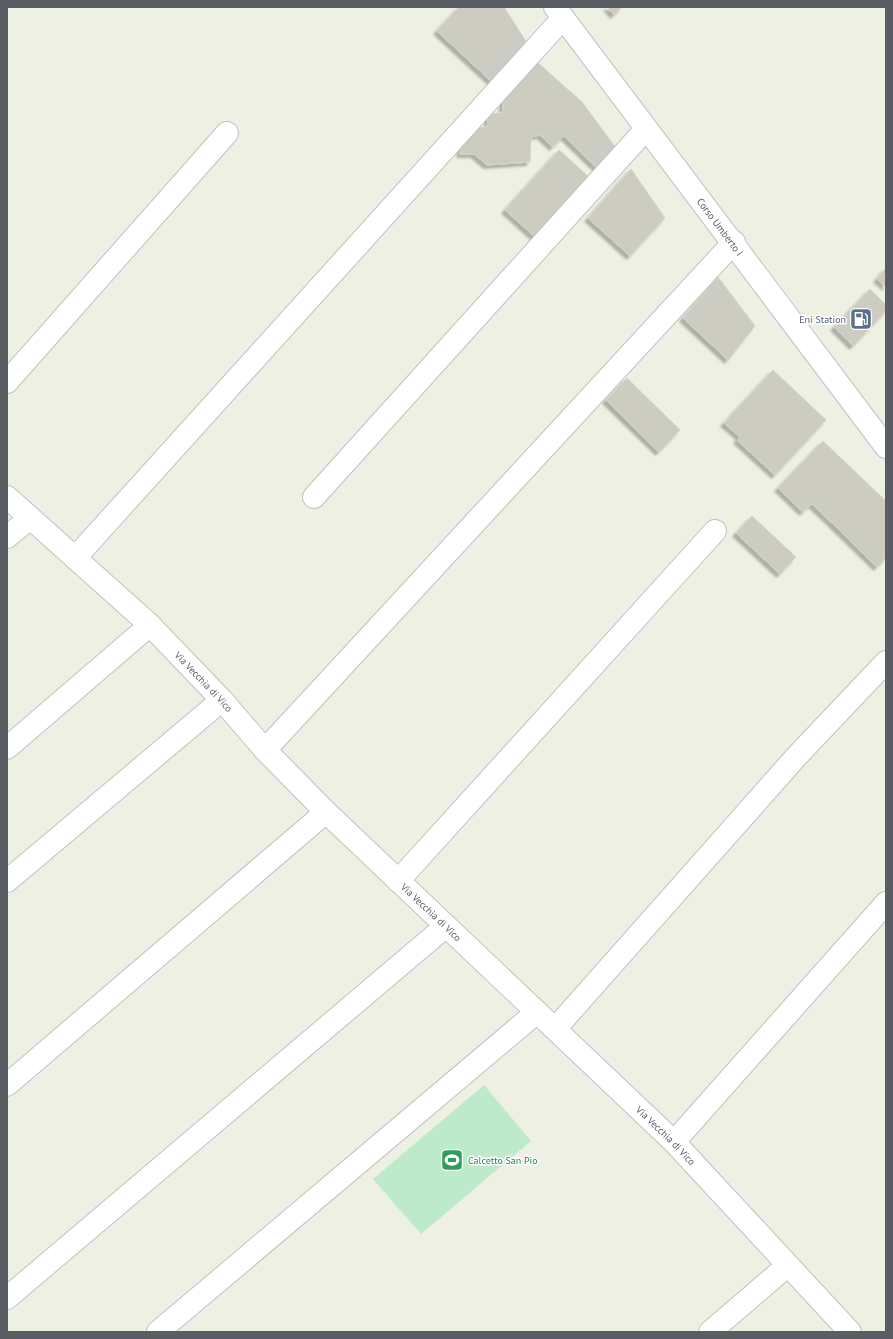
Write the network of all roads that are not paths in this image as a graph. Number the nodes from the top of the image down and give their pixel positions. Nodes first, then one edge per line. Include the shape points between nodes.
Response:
1 (559, 13) edge
2 (646, 129) junction
3 (227, 133) dead end
4 (734, 242) junction
5 (7, 382) edge
6 (886, 447) edge
7 (314, 497) dead end
8 (7, 498) edge
9 (30, 518) junction
10 (715, 531) dead end
11 (7, 537) edge
12 (75, 558) junction
13 (150, 625) junction
14 (886, 662) edge
15 (222, 700) junction
16 (7, 748) edge
17 (265, 750) junction
18 (326, 812) junction
19 (398, 880) junction
20 (7, 881) edge
21 (886, 903) edge
22 (446, 926) junction
23 (537, 1012) junction
24 (556, 1029) junction
25 (7, 1085) edge
26 (674, 1142) junction
27 (787, 1266) junction
28 (7, 1298) edge
29 (158, 1332) edge
30 (710, 1332) edge
31 (850, 1332) edge

1 - 2 street, Corso Umberto I
1 - 12 street
2 - 4 street, Corso Umberto I
2 - 7 street
3 - 5 street
4 - 6 street, Corso Umberto I
4 - 17 street
8 - 9 street, Via Vecchia di Vico
9 - 11 street
9 - 12 street, Via Vecchia di Vico
10 - 19 street
12 - 13 street, Via Vecchia di Vico
13 - 15 street, Via Vecchia di Vico
13 - 16 street
14 - 24 street via 796,757
15 - 17 street, Via Vecchia di Vico
15 - 20 street
17 - 18 street, Via Vecchia di Vico
18 - 19 street, Via Vecchia di Vico
18 - 25 street
19 - 22 street, Via Vecchia di Vico
21 - 26 street
22 - 23 street, Via Vecchia di Vico
22 - 28 street
23 - 24 street, Via Vecchia di Vico
23 - 29 street
24 - 26 street, Via Vecchia di Vico
26 - 27 street, Via Vecchia di Vico
27 - 30 street
27 - 31 street, Via Vecchia di Vico

